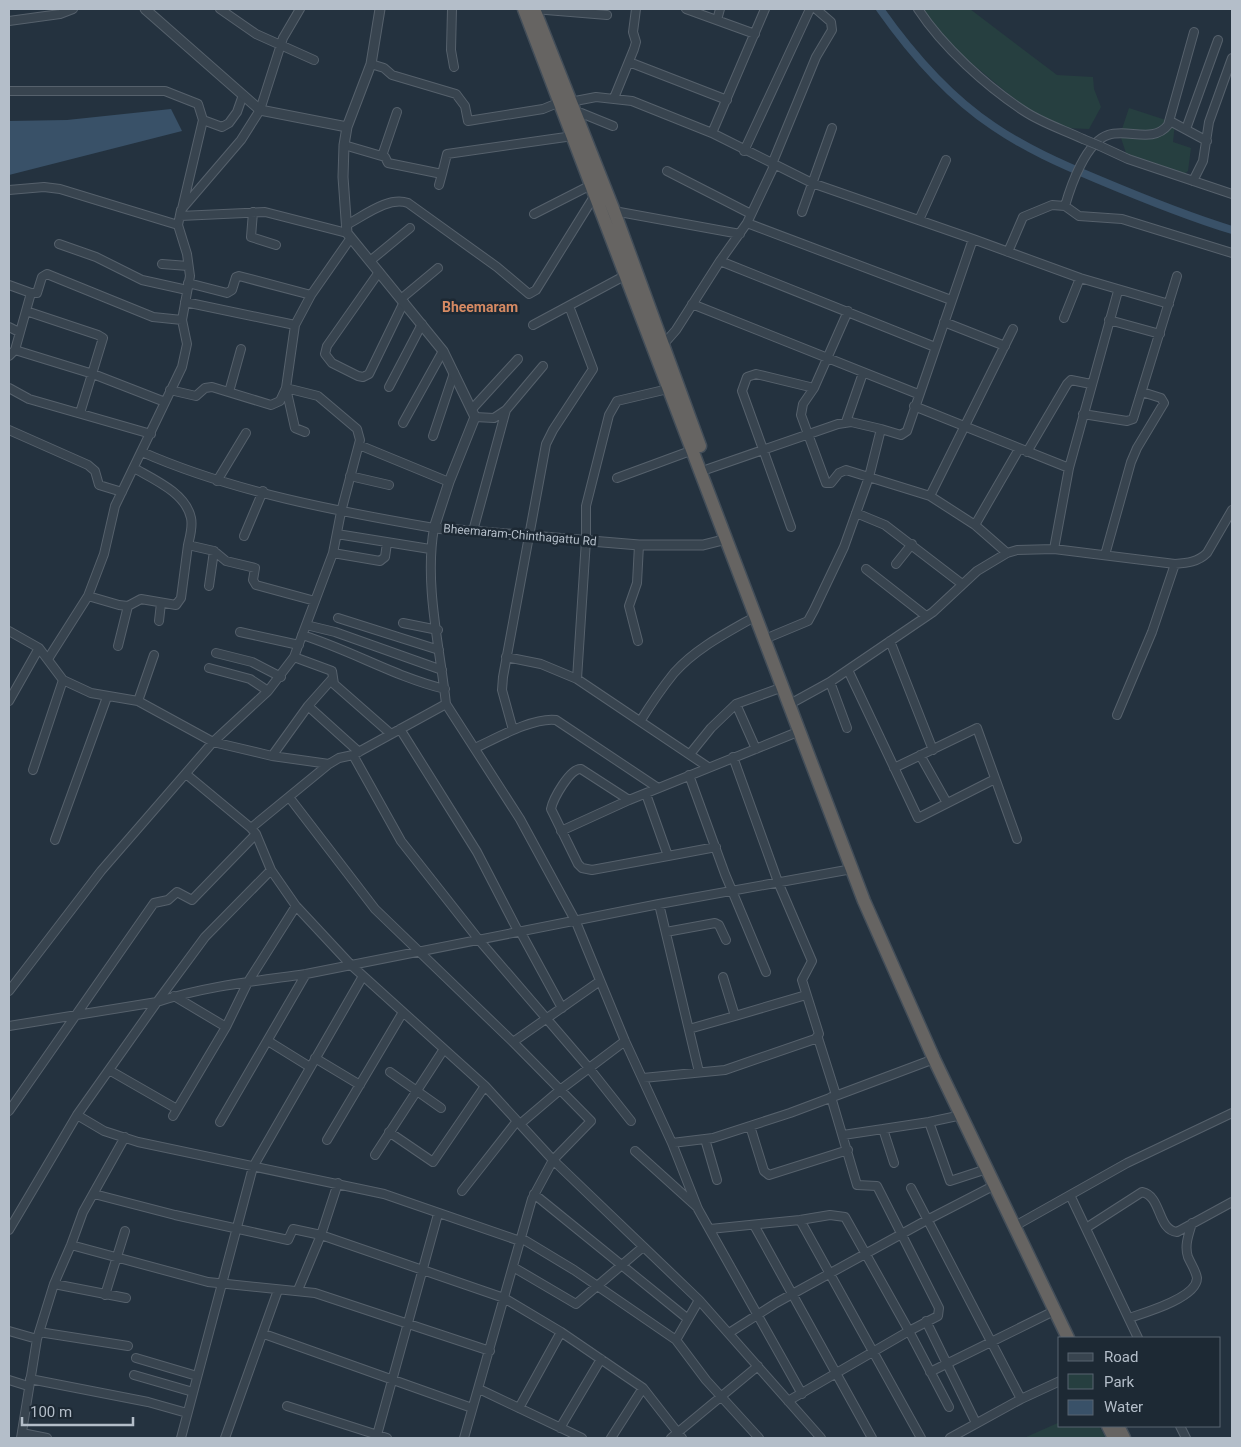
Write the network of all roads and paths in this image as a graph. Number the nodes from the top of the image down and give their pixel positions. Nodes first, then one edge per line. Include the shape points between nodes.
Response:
1 (73, 9) edge
2 (145, 9) edge
3 (220, 9) edge
4 (300, 9) edge
5 (380, 9) edge
6 (452, 9) edge
7 (524, 9) edge
8 (534, 9) edge
9 (636, 9) edge
10 (686, 9) edge
11 (720, 9) edge
12 (765, 9) edge
13 (810, 9) edge
14 (816, 9) edge
15 (918, 9) edge
16 (607, 15) dead end
17 (717, 20) junction
18 (9, 21) edge
19 (1194, 32) dead end
20 (755, 34) junction
21 (1218, 40) dead end
22 (281, 45) junction
23 (1232, 58) edge
24 (314, 60) dead end
25 (629, 62) junction
26 (371, 64) junction
27 (454, 67) dead end
28 (9, 91) edge
29 (243, 96) junction
30 (614, 98) junction
31 (727, 100) junction
32 (568, 106) junction
33 (260, 110) junction
34 (397, 112) dead end
35 (203, 120) junction
36 (1170, 121) junction
37 (613, 126) dead end
38 (347, 127) junction
39 (832, 128) dead end
40 (1186, 129) junction
41 (712, 133) junction
42 (573, 136) junction
43 (1206, 141) junction
44 (344, 145) junction
45 (744, 151) junction
46 (382, 156) junction
47 (946, 160) dead end
48 (773, 165) junction
49 (667, 171) dead end
50 (442, 174) junction
51 (1193, 181) junction
52 (812, 183) junction
53 (439, 185) dead end
54 (9, 190) edge
55 (593, 190) junction
56 (1232, 194) edge
57 (1065, 206) junction
58 (614, 211) junction
59 (253, 212) junction
60 (802, 212) dead end
61 (181, 213) junction
62 (534, 214) dead end
63 (751, 214) junction
64 (919, 220) junction
65 (747, 223) junction
66 (178, 225) junction
67 (410, 228) dead end
68 (348, 232) junction
69 (740, 234) junction
70 (973, 239) junction
71 (59, 244) dead end
72 (276, 245) dead end
73 (1008, 252) junction
74 (1232, 253) edge
75 (370, 261) junction
76 (720, 261) junction
77 (162, 264) dead end
78 (188, 266) junction
79 (438, 268) dead end
80 (379, 272) junction
81 (626, 275) junction
82 (1177, 276) dead end
83 (1080, 278) junction
84 (9, 285) edge
85 (188, 286) junction
86 (1118, 291) junction
87 (31, 293) junction
88 (311, 295) junction
89 (403, 300) junction
90 (951, 300) junction
91 (185, 302) junction
92 (692, 304) junction
93 (1169, 304) junction
94 (569, 306) junction
95 (26, 311) junction
96 (848, 311) junction
97 (1064, 318) dead end
98 (182, 320) junction
99 (1109, 320) junction
100 (944, 322) junction
101 (422, 324) junction
102 (295, 325) junction
103 (533, 325) dead end
104 (9, 328) edge
105 (1013, 329) dead end
106 (20, 332) junction
107 (1160, 334) junction
108 (1005, 346) junction
109 (935, 347) junction
110 (241, 348) dead end
111 (659, 348) junction
112 (443, 351) junction
113 (12, 353) edge
114 (828, 356) junction
115 (518, 359) dead end
116 (543, 366) dead end
117 (454, 373) junction
118 (864, 373) junction
119 (93, 374) junction
120 (1091, 384) junction
121 (9, 388) edge
122 (286, 388) junction
123 (389, 388) dead end
124 (668, 388) junction
125 (814, 388) junction
126 (170, 390) junction
127 (229, 392) junction
128 (1142, 392) junction
129 (918, 394) junction
130 (165, 402) junction
131 (914, 406) junction
132 (473, 408) junction
133 (506, 410) junction
134 (80, 414) junction
135 (1082, 414) junction
136 (476, 418) junction
137 (846, 422) junction
138 (403, 423) dead end
139 (963, 426) junction
140 (881, 429) junction
141 (9, 430) edge
142 (305, 432) dead end
143 (246, 433) dead end
144 (151, 434) junction
145 (808, 434) junction
146 (433, 436) dead end
147 (359, 445) junction
148 (693, 450) junction
149 (763, 450) junction
150 (1019, 450) junction
151 (142, 452) junction
152 (1027, 452) junction
153 (134, 468) junction
154 (1069, 468) junction
155 (708, 469) junction
156 (350, 476) junction
157 (869, 477) junction
158 (617, 478) dead end
159 (217, 481) junction
160 (449, 482) junction
161 (389, 485) dead end
162 (263, 491) junction
163 (122, 492) junction
164 (930, 496) junction
165 (1232, 510) edge
166 (341, 512) junction
167 (856, 513) junction
168 (975, 525) junction
169 (791, 527) dead end
170 (434, 528) junction
171 (473, 531) junction
172 (337, 534) junction
173 (530, 535) junction
174 (244, 536) dead end
175 (727, 539) junction
176 (586, 540) junction
177 (387, 543) junction
178 (912, 544) junction
179 (188, 545) junction
180 (639, 545) junction
181 (430, 549) junction
182 (1054, 549) junction
183 (214, 551) junction
184 (333, 553) junction
185 (1007, 553) junction
186 (1105, 555) junction
187 (896, 564) dead end
188 (1175, 564) junction
189 (866, 569) dead end
190 (962, 584) junction
191 (209, 586) dead end
192 (88, 596) junction
193 (315, 601) junction
194 (161, 604) junction
195 (128, 606) junction
196 (756, 616) junction
197 (926, 616) junction
198 (338, 618) dead end
199 (159, 621) dead end
200 (403, 623) dead end
201 (306, 624) junction
202 (438, 630) junction
203 (9, 631) edge
204 (240, 632) dead end
205 (302, 635) junction
206 (772, 636) junction
207 (638, 641) dead end
208 (890, 641) junction
209 (299, 645) junction
210 (118, 646) dead end
211 (40, 648) junction
212 (439, 650) junction
213 (216, 653) dead end
214 (154, 655) dead end
215 (506, 656) junction
216 (294, 657) junction
217 (48, 660) junction
218 (209, 668) dead end
219 (442, 670) junction
220 (848, 670) junction
221 (281, 677) junction
222 (332, 679) junction
223 (577, 679) junction
224 (63, 680) junction
225 (830, 682) junction
226 (784, 687) junction
227 (445, 689) junction
228 (268, 691) junction
229 (107, 697) junction
230 (9, 701) edge
231 (138, 702) junction
232 (793, 702) junction
233 (446, 704) junction
234 (736, 704) junction
235 (308, 706) junction
236 (1117, 715) dead end
237 (641, 720) junction
238 (847, 728) dead end
239 (400, 729) junction
240 (513, 730) junction
241 (800, 731) junction
242 (391, 734) junction
243 (213, 742) junction
244 (475, 748) junction
245 (756, 748) junction
246 (933, 750) junction
247 (356, 753) junction
248 (690, 754) junction
249 (920, 755) junction
250 (272, 756) junction
251 (733, 757) junction
252 (329, 764) junction
253 (708, 767) junction
254 (894, 768) junction
255 (34, 770) dead end
256 (186, 774) junction
257 (689, 775) junction
258 (996, 779) junction
259 (658, 788) junction
260 (646, 794) junction
261 (289, 797) junction
262 (629, 800) junction
263 (947, 803) junction
264 (254, 831) junction
265 (561, 831) junction
266 (1017, 839) dead end
267 (55, 840) dead end
268 (716, 847) junction
269 (668, 856) junction
270 (852, 869) junction
271 (271, 870) junction
272 (778, 882) junction
273 (733, 892) junction
274 (659, 904) junction
275 (296, 906) junction
276 (576, 922) junction
277 (519, 931) junction
278 (666, 932) junction
279 (479, 940) junction
280 (726, 940) dead end
281 (420, 950) junction
282 (351, 965) junction
283 (766, 972) dead end
284 (306, 974) junction
285 (363, 976) junction
286 (723, 977) dead end
287 (600, 981) junction
288 (248, 982) junction
289 (9, 989) edge
290 (806, 995) junction
291 (174, 996) junction
292 (157, 1002) junction
293 (562, 1008) junction
294 (403, 1012) junction
295 (735, 1016) junction
296 (72, 1017) junction
297 (546, 1019) junction
298 (9, 1026) edge
299 (226, 1027) junction
300 (689, 1029) junction
301 (818, 1038) junction
302 (268, 1041) junction
303 (625, 1041) junction
304 (513, 1042) junction
305 (444, 1050) junction
306 (315, 1058) junction
307 (934, 1058) junction
308 (310, 1067) junction
309 (589, 1068) junction
310 (109, 1070) junction
311 (390, 1072) dead end
312 (699, 1072) junction
313 (642, 1078) junction
314 (360, 1085) junction
315 (485, 1086) junction
316 (560, 1090) junction
317 (416, 1091) junction
318 (834, 1096) junction
319 (441, 1108) dead end
320 (9, 1111) edge
321 (1232, 1113) edge
322 (77, 1115) junction
323 (962, 1115) junction
324 (631, 1121) dead end
325 (220, 1122) dead end
326 (519, 1122) junction
327 (929, 1122) junction
328 (750, 1126) junction
329 (883, 1128) junction
330 (389, 1132) junction
331 (843, 1135) junction
332 (125, 1138) junction
333 (705, 1139) junction
334 (327, 1140) dead end
335 (672, 1143) junction
336 (848, 1150) junction
337 (635, 1151) dead end
338 (375, 1155) dead end
339 (553, 1160) junction
340 (894, 1163) dead end
341 (253, 1167) junction
342 (988, 1169) junction
343 (717, 1180) dead end
344 (338, 1183) junction
345 (995, 1185) junction
346 (911, 1188) dead end
347 (462, 1191) dead end
348 (94, 1194) junction
349 (534, 1194) junction
350 (1070, 1195) junction
351 (1229, 1203) edge
352 (698, 1208) junction
353 (1232, 1212) edge
354 (438, 1214) junction
355 (11, 1218) edge
356 (800, 1220) junction
357 (927, 1220) junction
358 (1192, 1222) junction
359 (1018, 1224) junction
360 (754, 1225) junction
361 (237, 1227) junction
362 (1086, 1228) junction
363 (710, 1229) junction
364 (9, 1230) edge
365 (125, 1231) dead end
366 (321, 1235) junction
367 (901, 1235) junction
368 (521, 1239) junction
369 (71, 1245) junction
370 (643, 1246) junction
371 (865, 1254) junction
372 (116, 1259) junction
373 (622, 1264) junction
374 (513, 1267) junction
375 (423, 1270) junction
376 (830, 1273) junction
377 (223, 1282) junction
378 (54, 1284) junction
379 (598, 1286) junction
380 (278, 1290) junction
381 (298, 1290) junction
382 (793, 1294) junction
383 (105, 1295) junction
384 (126, 1298) dead end
385 (504, 1298) junction
386 (699, 1300) junction
387 (1054, 1311) junction
388 (756, 1314) junction
389 (1128, 1318) junction
390 (688, 1319) junction
391 (926, 1322) junction
392 (408, 1324) junction
393 (9, 1331) edge
394 (561, 1332) junction
395 (728, 1332) junction
396 (909, 1332) junction
397 (264, 1334) junction
398 (38, 1335) junction
399 (1067, 1337) edge
400 (1076, 1337) edge
401 (1138, 1337) edge
402 (676, 1340) junction
403 (991, 1342) junction
404 (128, 1346) dead end
405 (490, 1352) junction
406 (873, 1352) junction
407 (136, 1358) dead end
408 (601, 1359) junction
409 (948, 1363) junction
410 (758, 1366) junction
411 (930, 1372) junction
412 (836, 1373) junction
413 (134, 1375) dead end
414 (197, 1376) junction
415 (9, 1380) edge
416 (392, 1380) junction
417 (29, 1382) junction
418 (1058, 1382) edge
419 (643, 1388) junction
420 (479, 1389) junction
421 (193, 1392) junction
422 (802, 1394) junction
423 (722, 1398) junction
424 (1021, 1399) junction
425 (788, 1402) junction
426 (287, 1406) dead end
427 (949, 1406) dead end
428 (472, 1408) junction
429 (519, 1408) junction
430 (187, 1413) junction
431 (976, 1423) junction
432 (560, 1428) junction
433 (363, 1434) edge
434 (377, 1435) junction
435 (21, 1436) edge
436 (677, 1436) edge
437 (47, 1438) edge
438 (181, 1438) edge
439 (225, 1438) edge
440 (387, 1438) edge
441 (464, 1438) edge
442 (582, 1438) edge
443 (611, 1438) edge
444 (759, 1438) edge
445 (821, 1438) edge
446 (872, 1438) edge
447 (921, 1438) edge
448 (950, 1438) edge

1 - 18 street via 60,14
2 - 29 street
3 - 22 street via 256,34
4 - 22 street
5 - 26 street
6 - 27 street
7 - 32 highway
8 - 16 street
8 - 32 highway
9 - 25 street via 633,32 636,42
10 - 17 street
11 - 17 street
12 - 20 street
13 - 45 street
14 - 48 street via 831,22 832,30 816,56
15 - 51 street, bridge via 932,31 995,89 1026,112 1128,159
17 - 20 street
19 - 36 street
20 - 31 street
21 - 40 street
22 - 24 street
22 - 33 street
23 - 43 street
25 - 30 street
25 - 31 street
26 - 32 street via 392,75 456,94 465,106 468,121
26 - 38 street
28 - 35 street via 165,91 198,104
29 - 33 street
29 - 35 street via 229,123 222,127
30 - 32 street via 583,98
30 - 41 street via 632,100
31 - 41 street
32 - 37 street
32 - 42 highway
32 - 58 highway
33 - 38 street
33 - 61 street via 241,140
34 - 46 street
35 - 61 street
36 - 40 street
36 - 57 street via 1154,134 1108,135 1088,151
38 - 44 street
39 - 52 street
40 - 43 street
41 - 45 street
42 - 50 street via 447,154
42 - 55 highway
43 - 51 street via 1203,161
44 - 46 street
44 - 68 street
45 - 48 street
46 - 50 street via 388,163
47 - 64 street
48 - 52 street
48 - 63 street
49 - 63 street
50 - 53 street
51 - 56 street
52 - 60 street
52 - 64 street
54 - 66 street via 60,189
55 - 62 street
55 - 68 street via 536,290 529,294 497,267 402,200 390,202
55 - 81 highway
57 - 73 street via 1052,205 1023,217
57 - 74 street via 1079,216 1122,219
58 - 69 street
58 - 111 highway
59 - 61 street
59 - 68 street via 277,213
59 - 72 street via 251,237
61 - 66 street
63 - 65 street
64 - 70 street
65 - 69 street
65 - 90 street
66 - 78 street
67 - 75 street
68 - 75 street
68 - 88 street
69 - 76 street
70 - 73 street
70 - 90 street
71 - 85 street via 96,257 142,280
73 - 83 street
75 - 80 street
76 - 92 street
76 - 96 street
77 - 78 street
78 - 85 street
79 - 89 street
80 - 89 street
80 - 89 street via 328,346 325,354 328,360 358,376 369,374
81 - 94 street
81 - 111 highway
82 - 93 street
83 - 86 street
83 - 97 street
84 - 87 street
85 - 88 street via 227,293 239,276
85 - 91 street
86 - 93 street
86 - 99 street
87 - 95 street
87 - 98 street via 38,293 42,277 46,274 153,317
88 - 102 street
89 - 101 street
90 - 100 street
91 - 98 street
91 - 102 street
92 - 111 street via 676,330
92 - 114 street
93 - 107 street
94 - 103 street
94 - 173 street via 593,369 546,444
95 - 106 street
95 - 119 street via 101,336 103,342
96 - 109 street
96 - 114 street
98 - 126 street via 187,353
99 - 107 street
99 - 120 street
100 - 108 street
100 - 109 street
101 - 112 street
101 - 123 street
102 - 122 street
104 - 106 street
105 - 108 street
106 - 113 street
107 - 128 street
108 - 139 street
109 - 129 street
110 - 127 street
111 - 124 highway
111 - 155 highway
112 - 117 street
112 - 138 street
113 - 119 street
114 - 118 street
114 - 125 street
115 - 132 street
116 - 133 street
117 - 132 street
117 - 146 street
118 - 129 street
118 - 137 street
119 - 130 street
119 - 134 street
120 - 135 street
120 - 152 street via 1071,380 1067,384
121 - 134 street via 29,399
122 - 127 street via 275,404
122 - 142 street via 295,428
122 - 147 street via 310,392 329,404 357,428
124 - 148 highway
124 - 176 street via 617,401 612,407 586,506
125 - 145 street via 801,410
125 - 149 street via 756,374 747,377 742,391
126 - 127 street via 196,396 205,388 212,387
126 - 130 street
128 - 135 street via 1130,421
128 - 186 street via 1161,398 1164,403 1131,462
129 - 131 street
130 - 144 street
131 - 139 street
131 - 140 street via 904,434
132 - 136 street
133 - 136 street via 494,418
133 - 171 street
134 - 144 street
135 - 154 street
136 - 160 street, Bheemaram-Chinthagattu Rd
137 - 140 street
137 - 145 street
139 - 150 street
139 - 164 street
140 - 157 street
141 - 163 street via 88,465 96,470 99,485
143 - 159 street
144 - 151 street
145 - 149 street
145 - 157 street via 826,483 831,483 846,470
147 - 156 street
147 - 160 street
148 - 158 street
148 - 175 highway
149 - 155 street
149 - 169 street
150 - 152 street
150 - 168 street
151 - 153 street
151 - 159 street
152 - 154 street
153 - 163 street
153 - 179 street via 169,489 183,503 192,518
154 - 182 street
155 - 206 highway
156 - 161 street
156 - 166 street
157 - 164 street
157 - 167 street
159 - 162 street
160 - 170 street, Bheemaram-Chinthagattu Rd
162 - 166 street
162 - 174 street
163 - 192 street
164 - 168 street
165 - 188 street via 1207,554 1201,559
166 - 170 street
166 - 172 street
167 - 178 street via 885,525
167 - 206 street via 844,547 808,621
168 - 185 street
170 - 171 street, Bheemaram-Chinthagattu Rd
170 - 181 street
171 - 173 street, Bheemaram-Chinthagattu Rd
172 - 177 street
172 - 184 street
173 - 176 street, Bheemaram-Chinthagattu Rd
173 - 215 street
175 - 180 street, Bheemaram-Chinthagattu Rd via 703,545
175 - 196 highway
176 - 180 street, Bheemaram-Chinthagattu Rd
176 - 223 street
177 - 181 street
177 - 184 street via 385,557 380,561
178 - 187 street
178 - 190 street
179 - 183 street
179 - 194 street via 179,602 176,605
180 - 207 street via 637,583 629,606
181 - 202 street
182 - 185 street
182 - 186 street
183 - 191 street
183 - 193 street via 226,561 255,568 253,580 256,585
184 - 193 street
185 - 190 street
186 - 188 street
188 - 236 street via 1152,632
189 - 197 street
190 - 197 street
192 - 195 street
192 - 217 street
193 - 201 street
194 - 195 street via 141,600
194 - 199 street
195 - 210 street
196 - 226 highway
196 - 237 street via 722,635 675,672
197 - 208 street
198 - 212 street
200 - 202 street
201 - 205 street
201 - 219 street
202 - 212 street
203 - 211 street
204 - 209 street
205 - 209 street
205 - 227 street via 328,643 413,681
206 - 232 highway
208 - 220 street
208 - 246 street
209 - 216 street
211 - 217 street
211 - 230 street
212 - 219 street
213 - 221 street via 252,662
214 - 231 street
215 - 223 street via 541,664
215 - 240 street via 502,690
216 - 221 street
216 - 222 street via 332,671
217 - 224 street
218 - 228 street via 250,679
219 - 227 street
220 - 225 street
220 - 254 street
221 - 228 street
222 - 235 street
222 - 242 street
223 - 237 street
224 - 229 street
224 - 255 street
225 - 232 street
225 - 238 street
226 - 232 highway
226 - 234 street
227 - 233 street
228 - 243 street
229 - 231 street
229 - 267 street
231 - 243 street
232 - 241 highway
232 - 359 highway via 870,897
233 - 239 street
233 - 244 street
234 - 245 street
234 - 248 street
235 - 247 street
235 - 250 street
237 - 248 street
239 - 242 street
239 - 277 street via 477,852
240 - 244 street
240 - 259 street via 556,720
241 - 245 street
241 - 270 highway
242 - 247 street
243 - 250 street
243 - 256 street
244 - 276 street via 520,819
245 - 251 street
246 - 249 street
246 - 258 street via 977,728
247 - 252 street
247 - 279 street via 402,841
248 - 253 street
249 - 254 street
249 - 263 street
250 - 252 street
251 - 253 street
251 - 272 street
252 - 261 street
253 - 257 street
254 - 263 street via 918,818
256 - 264 street
256 - 289 street via 101,871
257 - 259 street
257 - 268 street
258 - 263 street
258 - 266 street
259 - 260 street
260 - 262 street
260 - 269 street
261 - 264 street
261 - 281 street via 375,909
262 - 265 street
262 - 265 street via 576,768 552,802 553,815
264 - 271 street
264 - 296 street via 192,900 177,892 168,900 154,903
265 - 269 street via 578,864 586,870
268 - 269 street
268 - 273 street
270 - 272 street
270 - 307 highway
271 - 275 street
271 - 292 street via 205,937
272 - 273 street
272 - 290 street via 812,961 802,980
273 - 274 street
273 - 283 street
274 - 276 street
274 - 278 street
275 - 282 street
275 - 288 street
276 - 277 street
276 - 287 street
277 - 279 street
277 - 293 street
278 - 280 street via 715,923
278 - 300 street
279 - 281 street
279 - 297 street
281 - 282 street
281 - 304 street
282 - 284 street
282 - 285 street
284 - 288 street
284 - 302 street
285 - 294 street
285 - 306 street
286 - 295 street
287 - 293 street
287 - 303 street
288 - 291 street
288 - 299 street
290 - 295 street
290 - 301 street via 818,1028
291 - 292 street
291 - 299 street
292 - 296 street
292 - 310 street
293 - 297 street
294 - 305 street
294 - 314 street
295 - 300 street
296 - 298 street
296 - 320 street
297 - 304 street
297 - 309 street
299 - 310 street via 175,1112
300 - 312 street
301 - 312 street via 725,1070
301 - 318 street
302 - 308 street
302 - 325 street
303 - 309 street
303 - 313 street
304 - 316 street
305 - 315 street
305 - 317 street
306 - 308 street
306 - 314 street
307 - 318 street
307 - 323 highway
308 - 341 street
309 - 316 street
309 - 324 street
310 - 322 street
311 - 317 street
312 - 313 street
313 - 335 street
314 - 334 street
315 - 326 street
315 - 330 street via 433,1162
316 - 326 street
316 - 339 street via 591,1121
317 - 319 street
317 - 330 street
318 - 328 street
318 - 331 street
321 - 350 street via 1127,1163
322 - 332 street via 104,1131
322 - 355 street
323 - 327 street
323 - 342 highway
326 - 339 street
326 - 347 street
327 - 329 street
327 - 342 street via 950,1181
328 - 333 street
328 - 336 street via 764,1171 769,1175
329 - 331 street
329 - 340 street
330 - 338 street
331 - 336 street
332 - 341 street
332 - 348 street
333 - 335 street
333 - 343 street
335 - 352 street
336 - 367 street via 857,1185 877,1186
337 - 352 street
339 - 349 street
339 - 370 street
341 - 344 street
341 - 361 street
342 - 345 highway
344 - 354 street via 384,1194
344 - 366 street
345 - 357 street
345 - 359 highway
346 - 357 street
348 - 361 street
348 - 369 street via 83,1212
349 - 368 street
349 - 373 street
350 - 359 street
350 - 362 street
351 - 353 street
351 - 358 street
352 - 363 street
354 - 368 street
354 - 375 street
355 - 364 street
356 - 360 street
356 - 371 street via 830,1215 845,1217
356 - 376 street
357 - 367 street
357 - 403 street
358 - 362 street via 1177,1232 1172,1231 1154,1199 1142,1192
358 - 389 street via 1186,1247 1197,1279 1195,1285 1164,1306
359 - 387 highway
359 - 400 highway
360 - 363 street
360 - 382 street
361 - 366 street via 288,1240 293,1229
361 - 377 street
362 - 389 street
363 - 388 street
365 - 372 street
366 - 375 street
366 - 381 street
367 - 371 street
367 - 391 street via 940,1308 938,1316
368 - 374 street
368 - 379 street
369 - 372 street
369 - 378 street
370 - 373 street
370 - 386 street
371 - 376 street
371 - 396 street
372 - 377 street via 208,1282
372 - 383 street
373 - 379 street
373 - 390 street
374 - 379 street via 576,1304
374 - 385 street
375 - 385 street
375 - 392 street
376 - 382 street
376 - 406 street
377 - 380 street
377 - 414 street
378 - 383 street
378 - 398 street
379 - 402 street
380 - 381 street
380 - 397 street
381 - 392 street
382 - 388 street
382 - 412 street
383 - 384 street
385 - 394 street
385 - 405 street
386 - 390 street
386 - 395 street
387 - 399 highway
387 - 403 street
388 - 395 street
388 - 422 street
389 - 401 street
390 - 402 street
391 - 396 street
391 - 409 street
392 - 405 street
392 - 416 street
393 - 398 street
394 - 408 street
394 - 429 street
395 - 410 street
396 - 406 street
396 - 411 street
397 - 416 street
397 - 439 street
398 - 404 street
398 - 417 street
402 - 423 street
403 - 409 street
403 - 424 street
405 - 420 street
406 - 412 street
406 - 447 street
407 - 414 street
408 - 419 street
408 - 432 street
409 - 411 street
409 - 431 street
410 - 423 street
410 - 425 street
411 - 427 street
412 - 422 street
412 - 446 street
413 - 421 street
414 - 421 street
415 - 417 street
416 - 428 street
416 - 434 street
417 - 430 street via 148,1402
417 - 435 street
418 - 424 street
419 - 436 street
419 - 443 street
420 - 428 street
420 - 429 street
421 - 430 street
422 - 425 street
423 - 436 street
423 - 444 street
424 - 431 street
425 - 445 street
426 - 433 street
428 - 441 street
429 - 432 street
430 - 438 street
431 - 448 street
432 - 442 street
433 - 434 street
434 - 440 street
435 - 437 street

